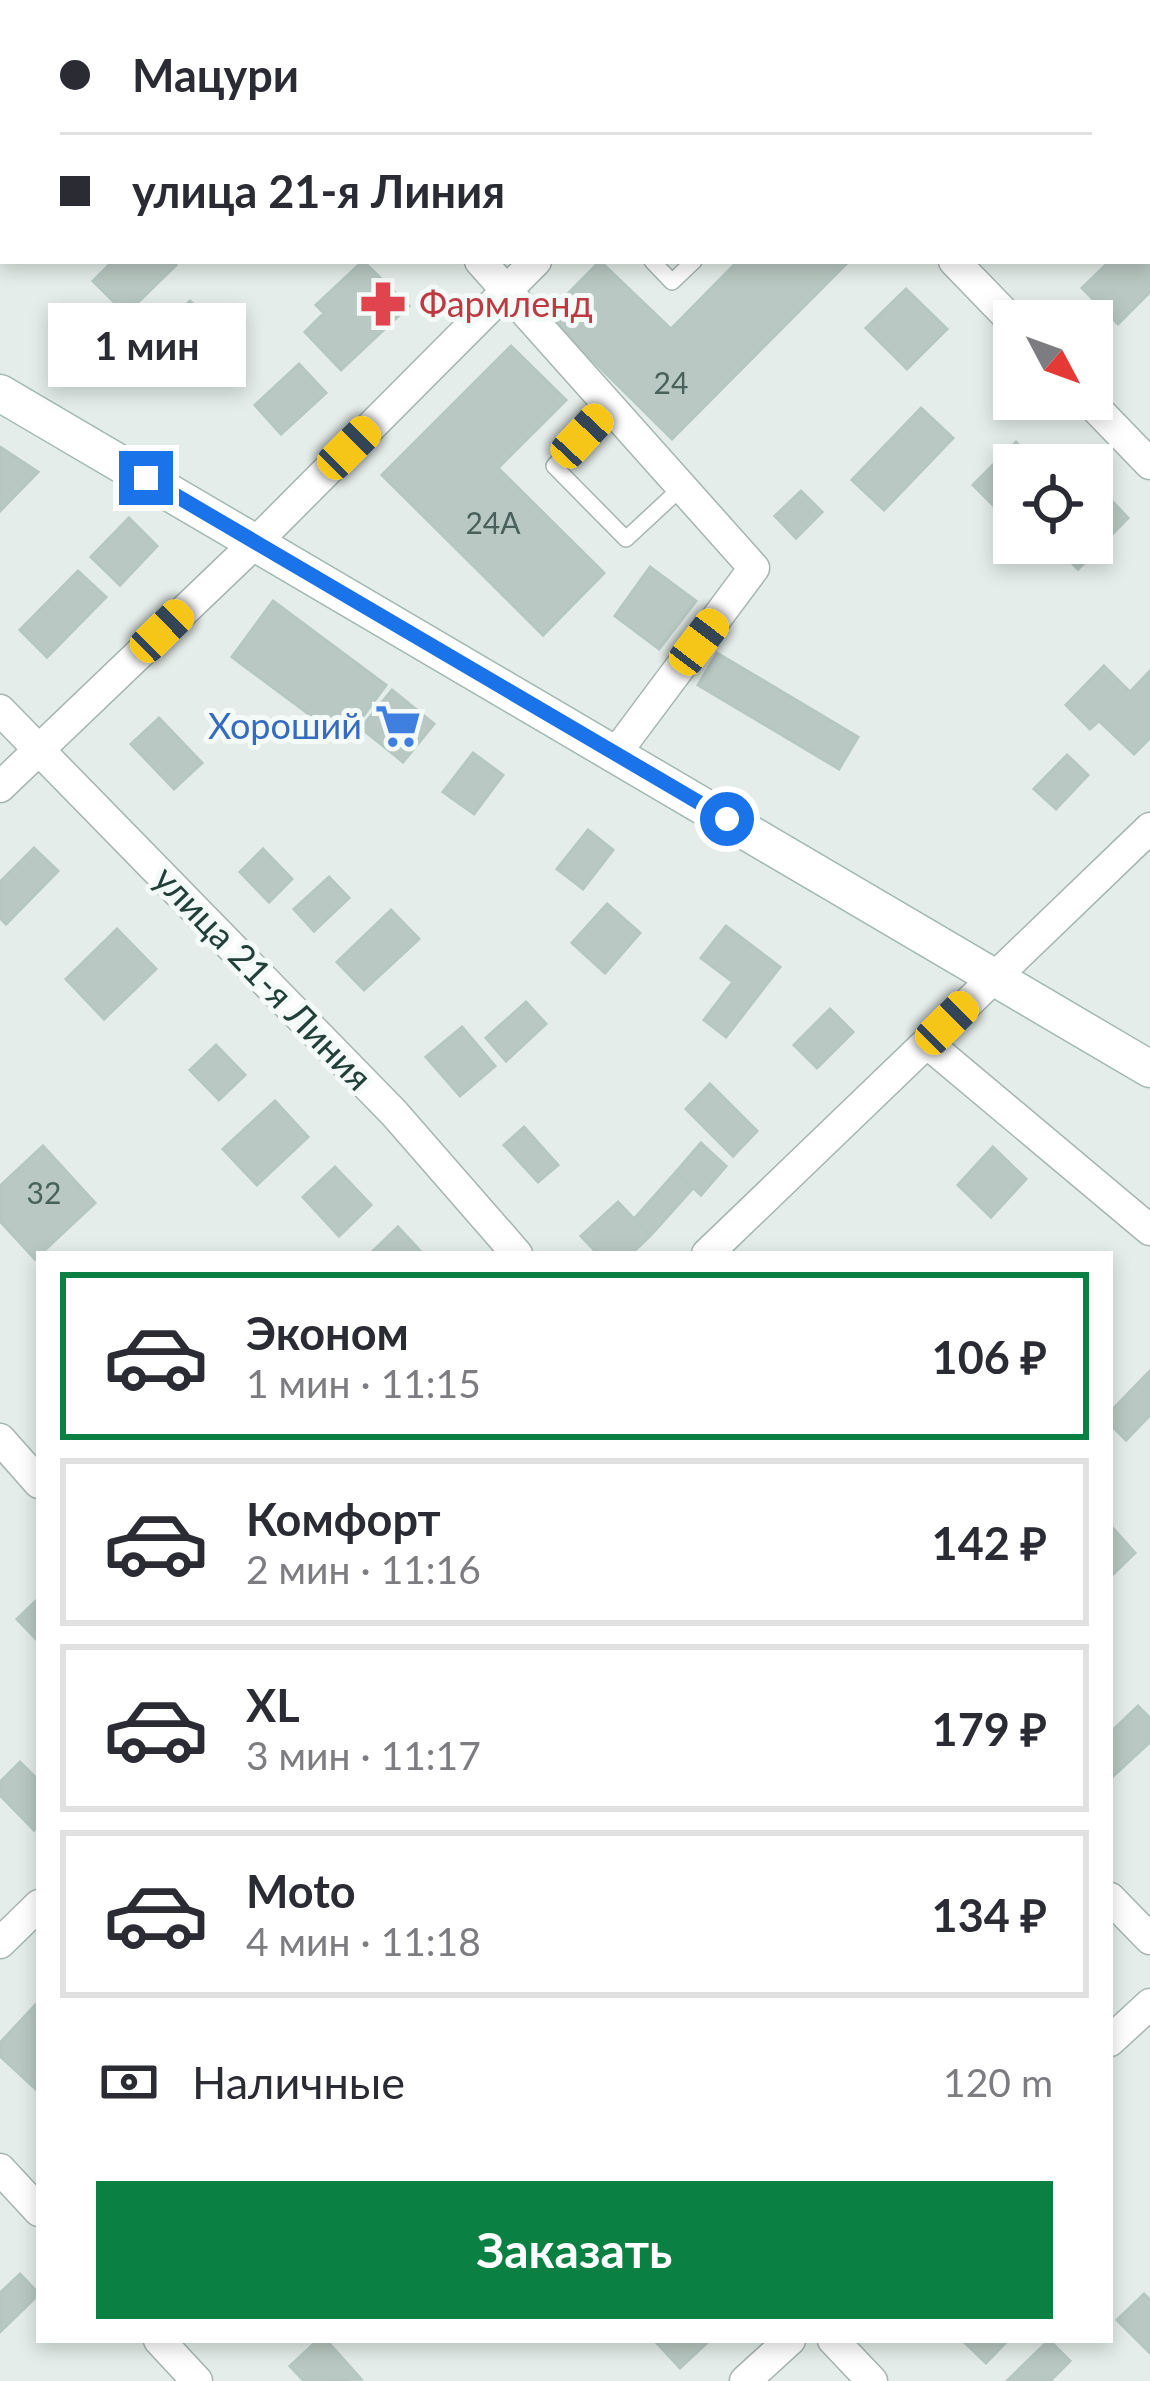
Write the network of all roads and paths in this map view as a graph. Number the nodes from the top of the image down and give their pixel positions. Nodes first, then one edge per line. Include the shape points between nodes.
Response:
1 (483, 264) edge
2 (533, 264) edge
3 (655, 264) edge
4 (691, 264) edge
5 (957, 264) edge
6 (506, 290) junction
7 (993, 301) edge
8 (0, 393) edge
9 (610, 406) junction
10 (1107, 420) edge
11 (1150, 464) edge
12 (682, 488) junction
13 (255, 543) junction
14 (0, 710) edge
15 (38, 749) junction
16 (616, 753) junction
17 (0, 787) edge
18 (1150, 828) edge
19 (994, 976) junction
20 (927, 1043) junction
21 (1150, 1069) edge
22 (1150, 1230) edge
23 (514, 1251) edge
24 (710, 1251) edge
25 (0, 1439) edge
26 (36, 1480) edge
27 (1113, 1901) edge
28 (36, 1908) edge
29 (1150, 1939) edge
30 (0, 1942) edge
31 (1150, 2004) edge
32 (1113, 2039) edge
33 (0, 2169) edge
34 (36, 2208) edge
35 (162, 2343) edge
36 (787, 2343) edge
37 (835, 2343) edge
38 (197, 2381) edge
39 (745, 2381) edge
40 (872, 2381) edge

1 - 6 street
2 - 6 street
3 - 4 lane via 672,281
5 - 7 street
6 - 9 street
6 - 13 street
8 - 13 main road
9 - 12 street
9 - 12 lane via 554,466 626,539
10 - 11 street
12 - 16 street via 754,568
13 - 15 street
13 - 16 main road
14 - 15 street, улица 21-я Линия
15 - 17 street
15 - 23 street, улица 21-я Линия via 394,1113
16 - 19 main road
18 - 19 street
19 - 20 street
19 - 21 main road
20 - 22 street
20 - 24 street
25 - 26 street
27 - 29 street
28 - 30 street
31 - 32 street
33 - 34 street
35 - 38 street
36 - 39 street
37 - 40 street

